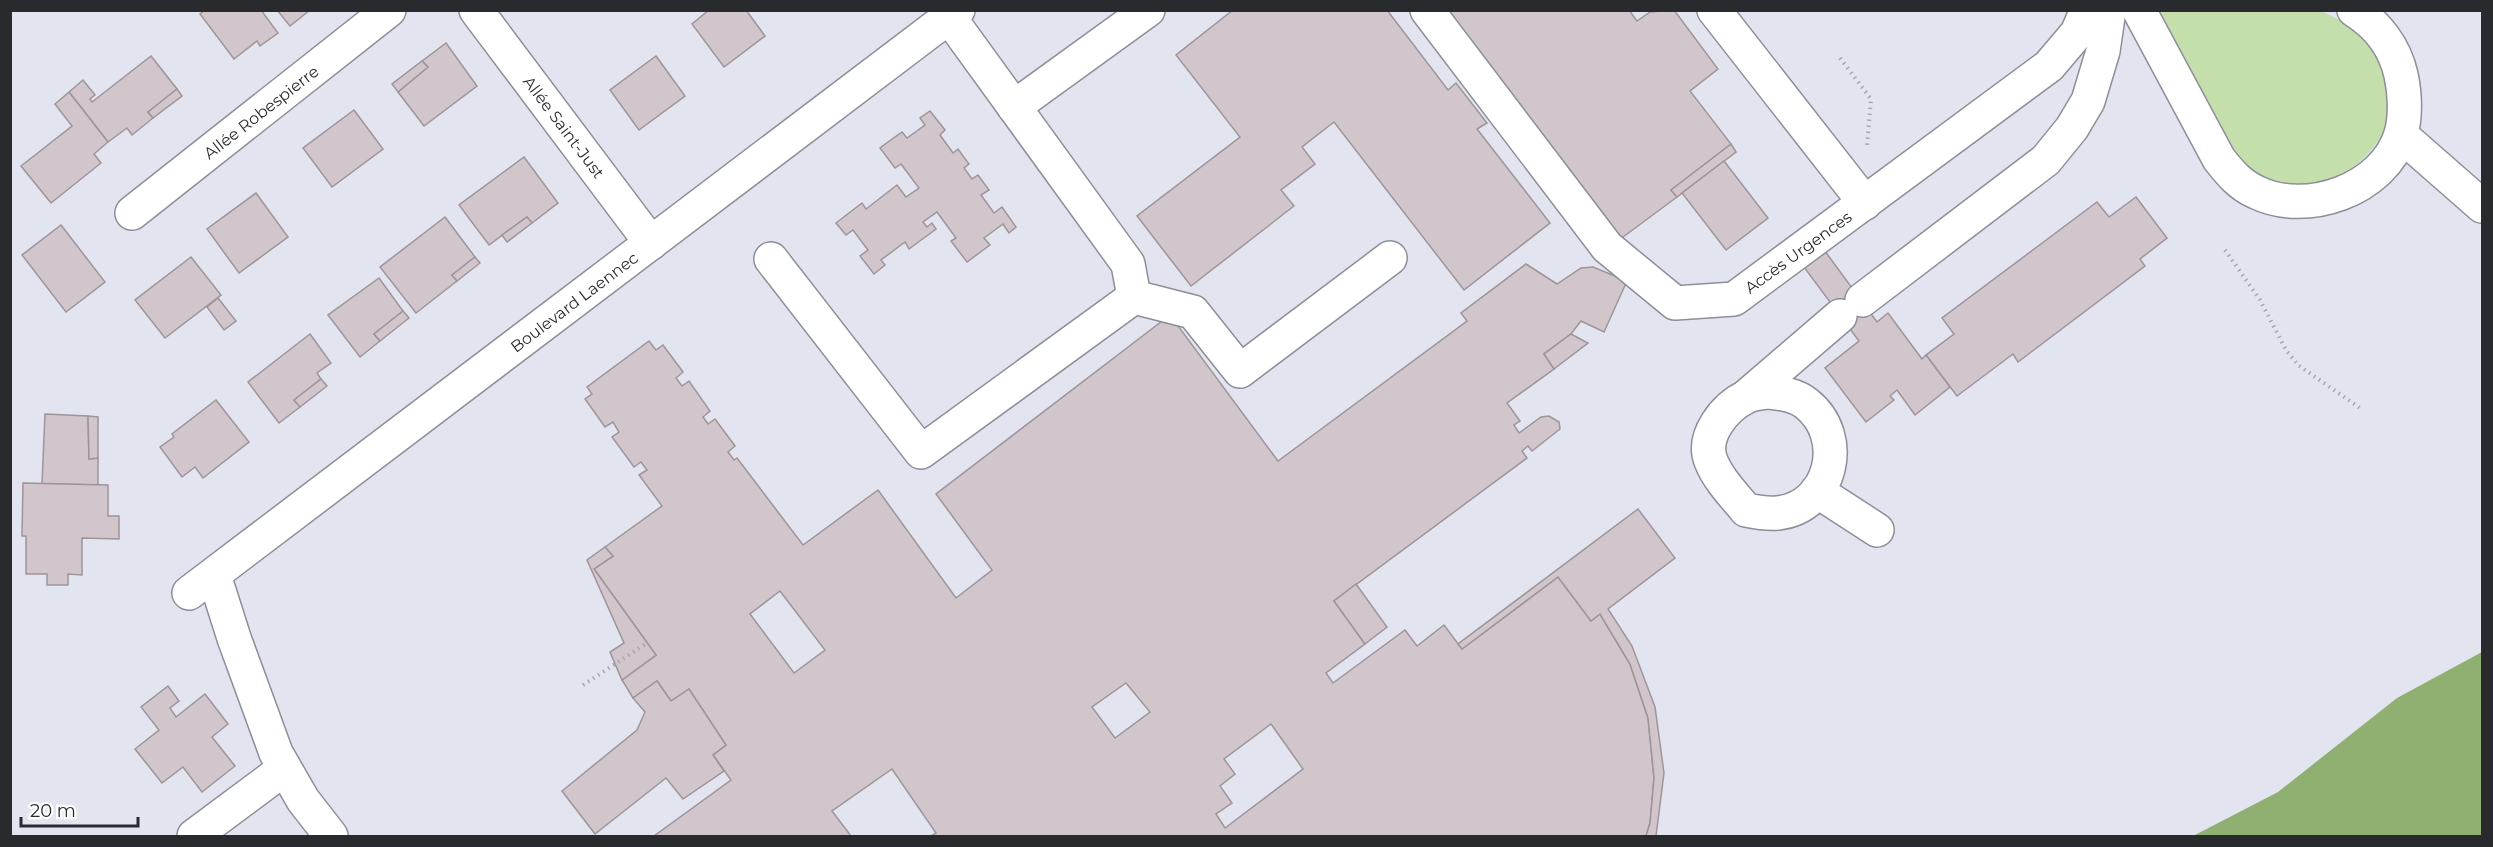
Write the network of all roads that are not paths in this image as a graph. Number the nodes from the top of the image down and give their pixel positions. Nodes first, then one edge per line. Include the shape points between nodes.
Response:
1 (389, 10) edge
2 (476, 10) edge
3 (1148, 10) edge
4 (1427, 10) edge
5 (1714, 10) edge
6 (2086, 10) edge
7 (2109, 10) edge
8 (2139, 10) edge
9 (2354, 10) edge
10 (954, 14) edge
11 (1014, 107) junction
12 (2401, 135) junction
13 (1865, 203) junction
14 (2482, 206) edge
15 (132, 213) dead end
16 (651, 243) junction
17 (1390, 258) dead end
18 (771, 260) dead end
19 (1134, 297) junction
20 (1798, 352) junction
21 (1748, 395) junction
22 (1807, 404) junction
23 (1817, 491) junction
24 (1877, 530) dead end
25 (284, 769) junction
26 (194, 837) edge
27 (331, 837) edge

1 - 15 street, Allée Robespierre
2 - 16 street, Allée Saint-Just
3 - 11 street
4 - 13 street, Accès Urgences via 1607,247 1675,303 1734,299
5 - 13 street
6 - 13 street, Accès Urgences via 2077,33 2049,66
7 - 20 street via 2103,51 2088,101 2046,160
8 - 12 street via 2219,159 2241,184 2256,193 2298,202 2342,194 2375,171
9 - 12 street via 2378,29 2399,66 2404,87
10 - 11 street
10 - 16 street, Boulevard Laennec
11 - 19 street via 1128,264
12 - 14 street
16 - 25 street, Boulevard Laennec via 202,584 237,648
17 - 19 street via 1240,371 1193,312
18 - 19 street via 921,452
20 - 21 street
20 - 22 street via 1800,385
21 - 22 street via 1789,394
21 - 23 street via 1731,405 1718,420 1709,458 1717,474 1746,510 1778,513 1798,507
22 - 23 street via 1821,419 1829,437 1831,458 1826,478
23 - 24 street
25 - 26 street
25 - 27 street

